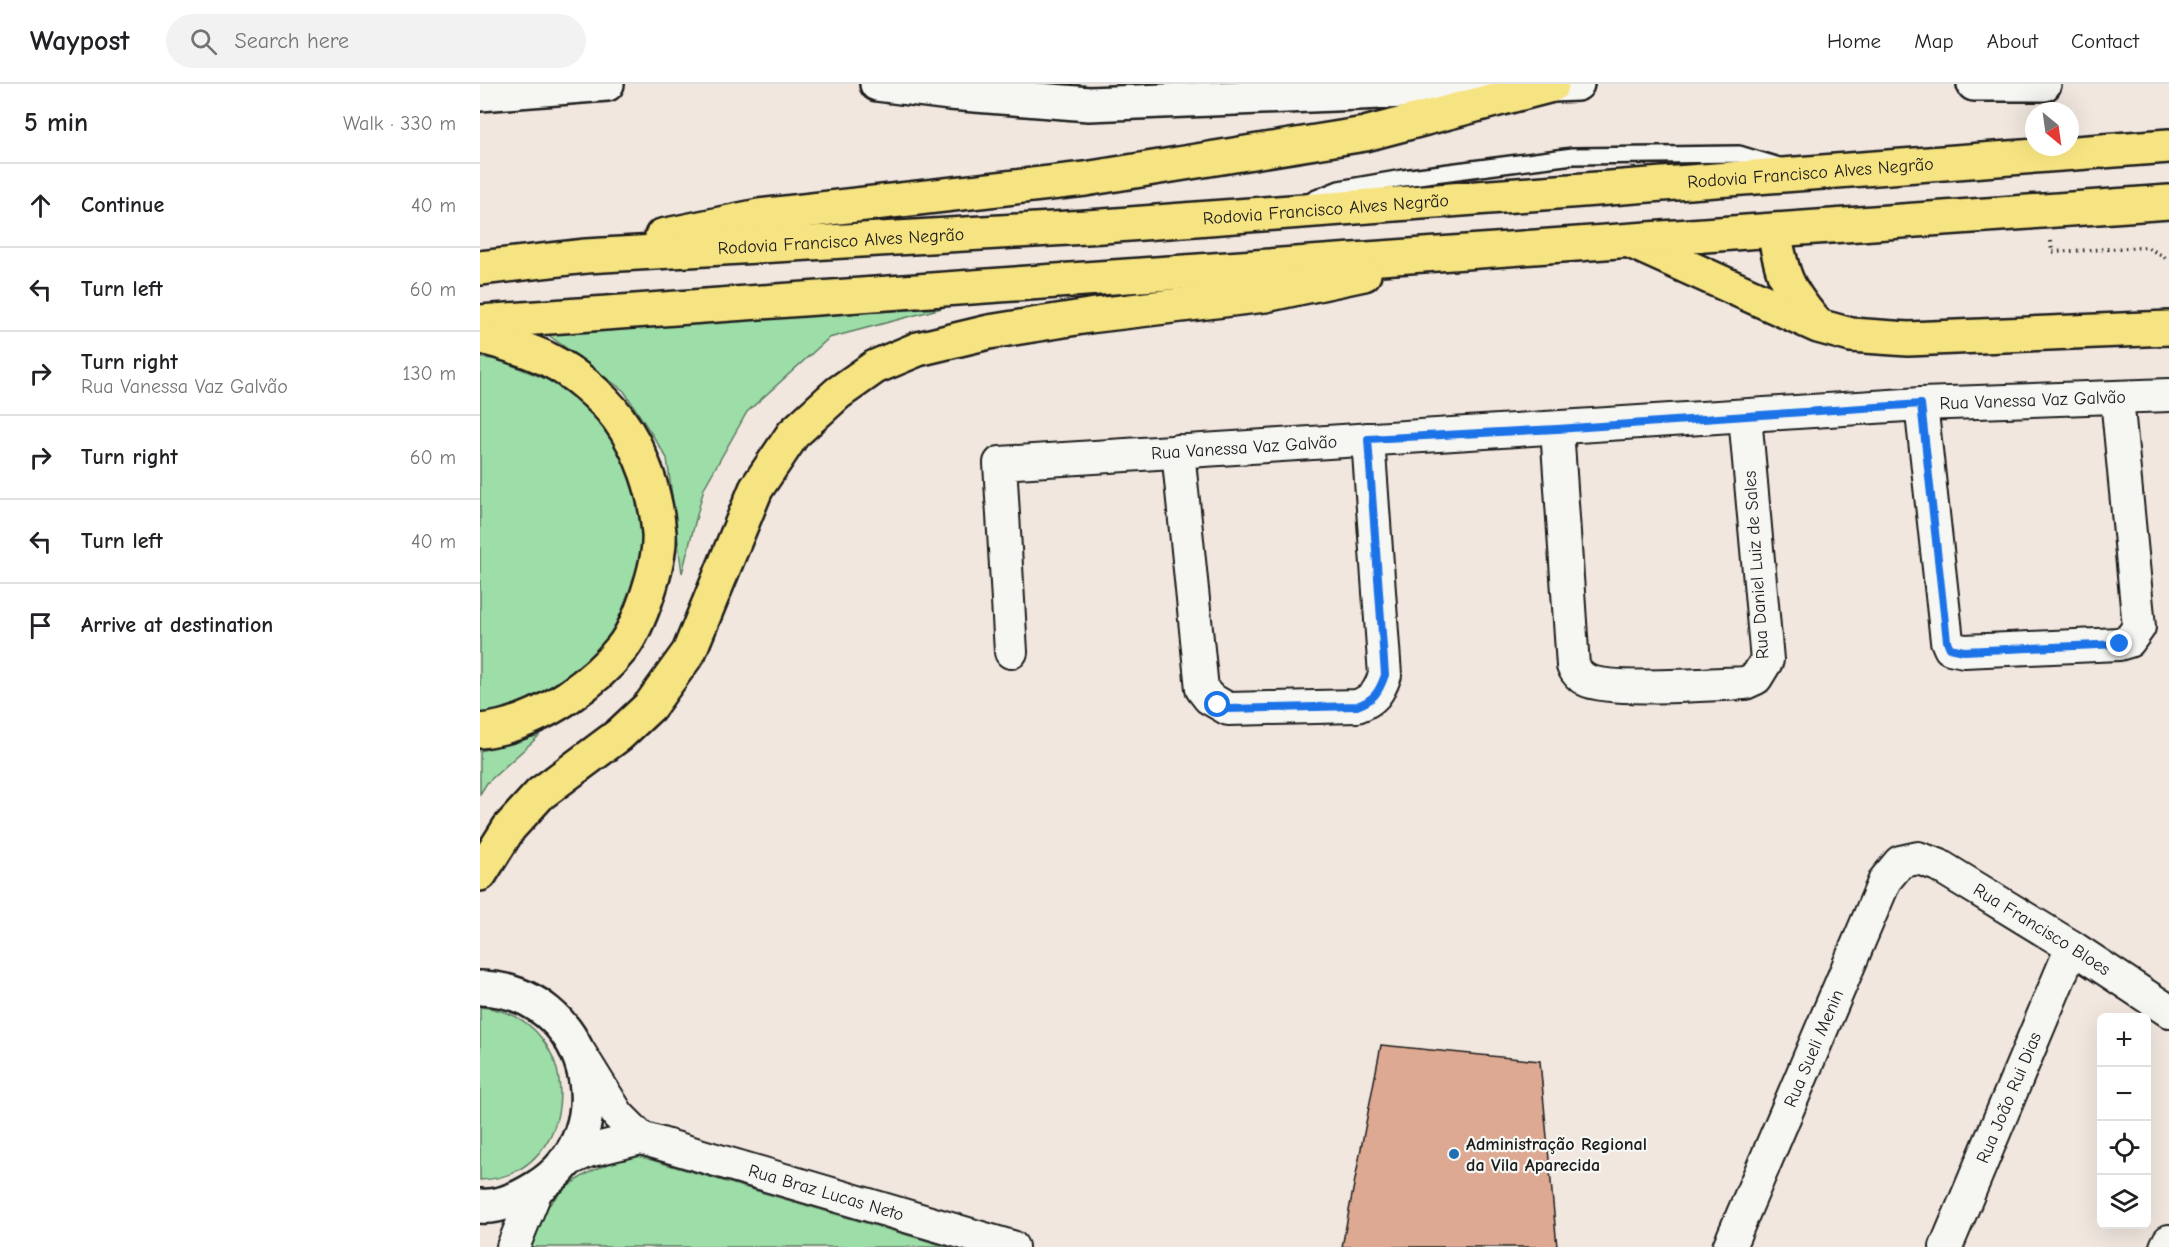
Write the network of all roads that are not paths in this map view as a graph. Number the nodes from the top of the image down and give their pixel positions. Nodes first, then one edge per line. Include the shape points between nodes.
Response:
1 (607, 84) edge
2 (876, 84) edge
3 (1974, 84) edge
4 (2044, 84) edge
5 (1564, 85) edge
6 (480, 94) edge
7 (2169, 146) edge
8 (2169, 202) edge
9 (1774, 231) junction
10 (1627, 240) junction
11 (1479, 249) junction
12 (586, 256) junction
13 (480, 268) edge
14 (480, 322) edge
15 (1818, 326) junction
16 (2169, 328) edge
17 (480, 336) edge
18 (2169, 395) edge
19 (2117, 398) junction
20 (1921, 404) junction
21 (1745, 416) junction
22 (1557, 429) junction
23 (1368, 439) junction
24 (1178, 451) junction
25 (1011, 652) dead end
26 (480, 731) edge
27 (1908, 858) joint
28 (480, 874) edge
29 (2072, 947) junction
30 (480, 988) edge
31 (2169, 1011) edge
32 (578, 1050) junction
33 (641, 1138) junction
34 (564, 1162) junction
35 (537, 1188) junction
36 (480, 1206) edge
37 (2169, 1241) edge
38 (513, 1247) edge
39 (1012, 1247) edge
40 (1729, 1247) edge
41 (1946, 1247) edge
42 (2166, 1247) edge

1 - 6 street
2 - 5 street via 1089,104
3 - 4 street
5 - 12 highway via 1365,134 1085,179 759,216
7 - 12 highway, Rodovia Francisco Alves Negrão via 1091,227
8 - 9 highway
9 - 10 highway
9 - 15 highway via 1785,280 1792,295
10 - 11 highway
10 - 15 highway
11 - 14 highway
11 - 28 highway via 1265,295 989,332 918,349 874,367 793,434 756,489 689,652 650,706 619,735 540,794 509,828
12 - 13 highway, Rodovia Francisco Alves Negrão
15 - 16 highway via 1851,335 1908,339
17 - 26 highway via 549,360 580,382 618,418 641,458 659,535 651,582 639,619 622,648 584,686 539,716
18 - 19 street, Rua Vanessa Vaz Galvão
19 - 20 street, Rua Vanessa Vaz Galvão
19 - 20 street via 2139,627 2135,635 2120,644 1964,651 1950,648 1947,641
20 - 21 street, Rua Vanessa Vaz Galvão
21 - 22 street, Rua Vanessa Vaz Galvão
21 - 22 street, Rua Daniel Luiz de Sales via 1767,660 1756,678 1745,683 1611,686 1585,680 1577,673 1573,666
22 - 23 street, Rua Vanessa Vaz Galvão
23 - 24 street, Rua Vanessa Vaz Galvão
23 - 24 street via 1385,675 1372,700 1357,706 1228,709 1202,689
24 - 25 street, Rua Vanessa Vaz Galvão via 1000,463
27 - 29 street, Rua Francisco Bloes via 1938,866
27 - 40 street, Rua Sueli Menin via 1899,862 1885,880
29 - 31 street, Rua Francisco Bloes
29 - 41 street, Rua João Rui Dias
30 - 32 street via 498,988 531,1000 559,1021
32 - 33 street via 618,1114
32 - 34 street via 588,1083 586,1118 573,1152
33 - 34 street via 588,1151
33 - 39 street, Rua Braz Lucas Neto
34 - 35 street via 551,1180
35 - 36 street via 520,1198
35 - 38 street
37 - 42 street

